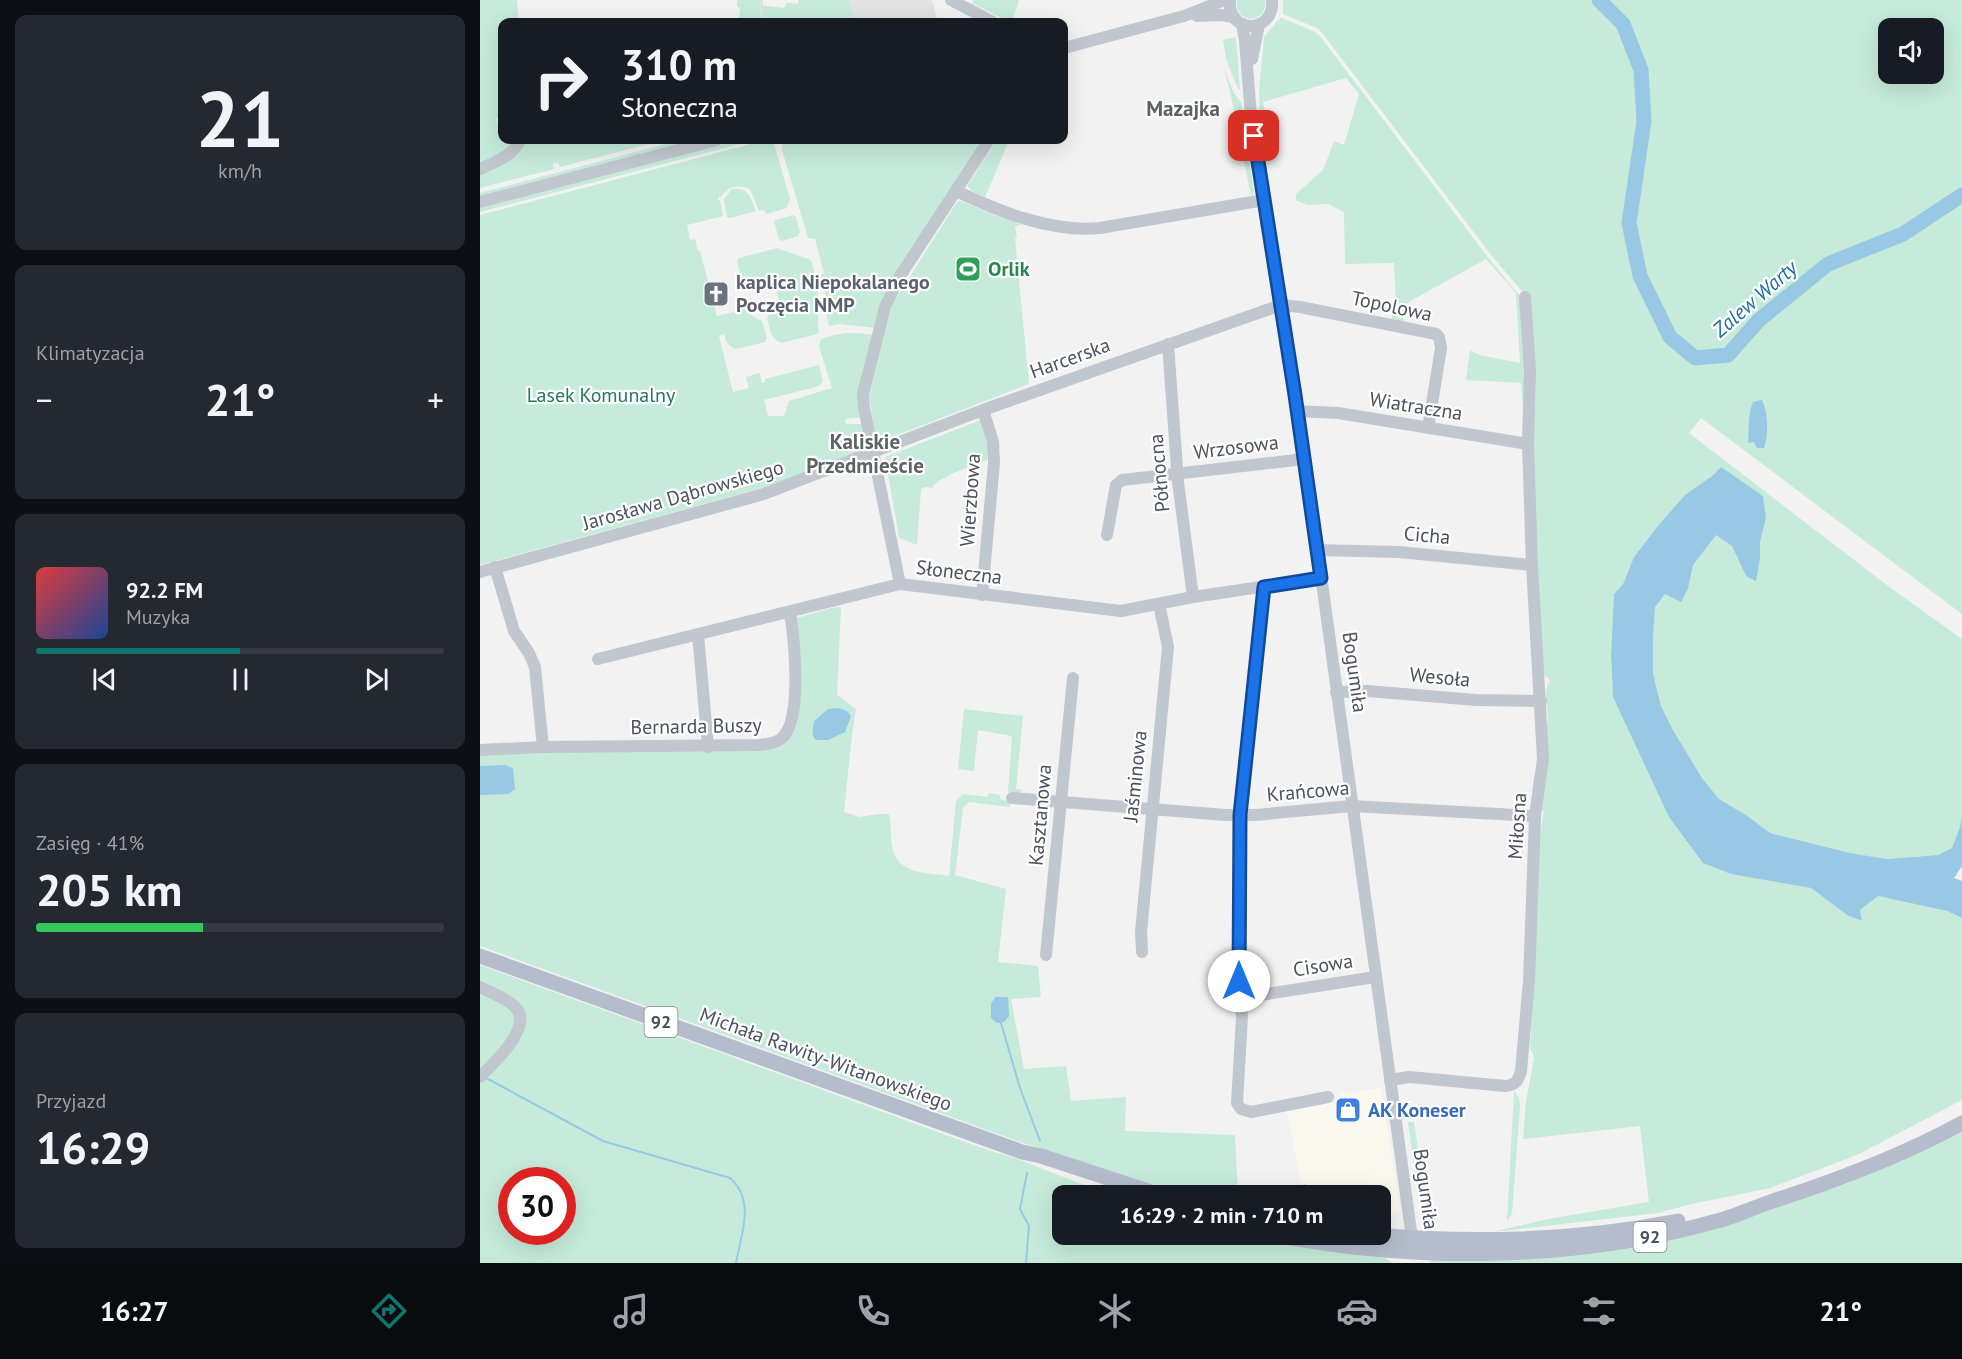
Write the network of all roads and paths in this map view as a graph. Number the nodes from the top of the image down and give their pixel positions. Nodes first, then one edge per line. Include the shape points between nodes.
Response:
1 (951, 0) edge
2 (1225, 0) edge
3 (1230, 0) edge
4 (1272, 0) edge
5 (1184, 16) junction
6 (985, 18) edge
7 (1238, 21) junction
8 (1259, 24) junction
9 (1068, 47) edge
10 (1249, 87) junction
11 (518, 144) edge
12 (702, 144) edge
13 (986, 144) edge
14 (480, 169) edge
15 (956, 191) junction
16 (1264, 200) junction
17 (480, 202) edge
18 (1525, 297) dead end
19 (1281, 305) junction
20 (1168, 344) junction
21 (983, 410) junction
22 (1298, 411) junction
23 (1428, 428) junction
24 (1528, 444) junction
25 (873, 452) junction
26 (1305, 459) junction
27 (1178, 474) junction
28 (1107, 535) dead end
29 (1317, 550) junction
30 (1533, 565) junction
31 (495, 567) junction
32 (480, 572) edge
33 (1321, 578) junction
34 (900, 584) junction
35 (1264, 587) junction
36 (982, 595) junction
37 (1193, 597) junction
38 (1159, 604) junction
39 (790, 612) junction
40 (698, 634) junction
41 (598, 659) dead end
42 (1073, 678) dead end
43 (1336, 692) junction
44 (1541, 701) junction
45 (543, 747) junction
46 (708, 747) junction
47 (480, 750) edge
48 (1012, 798) dead end
49 (1061, 802) junction
50 (1351, 806) junction
51 (1151, 809) junction
52 (1240, 815) junction
53 (1535, 816) junction
54 (1142, 952) dead end
55 (1046, 955) dead end
56 (480, 956) edge
57 (1375, 977) junction
58 (480, 987) edge
59 (1240, 998) junction
60 (480, 1077) edge
61 (1390, 1080) junction
62 (1328, 1097) dead end
63 (1962, 1123) edge
64 (1022, 1152) junction
65 (1102, 1185) edge
66 (1127, 1185) edge
67 (1767, 1203) junction
68 (1391, 1243) edge
69 (1338, 1245) edge
70 (1413, 1251) edge

1 - 6 street
2 - 5 street
3 - 7 street, Bogumiła via 1229,7
4 - 8 street, Bogumiła via 1269,16
5 - 7 street via 1221,15
5 - 9 street
7 - 8 street via 1250,26
7 - 10 street, Bogumiła
8 - 10 street, Bogumiła
10 - 16 street, Bogumiła
11 - 14 street via 507,155
12 - 17 street
13 - 15 street
15 - 16 street via 1001,211 1078,229
15 - 25 street via 896,283 885,307 863,394
16 - 19 street, Bogumiła
18 - 24 street, Miłosna via 1530,370
19 - 20 street, Harcerska
19 - 22 street, Bogumiła
19 - 23 street, Topolowa via 1436,334 1441,348
20 - 21 street, Harcerska
20 - 27 street, Północna
21 - 25 street, Harcerska
21 - 36 street, Wierzbowa via 993,442 994,463
22 - 23 street, Wiatraczna via 1338,413
22 - 26 street, Bogumiła
23 - 24 street, Wiatraczna
24 - 30 street, Miłosna
25 - 31 street, Jarosława Dąbrowskiego via 764,494
25 - 34 street
26 - 27 street, Wrzosowa
26 - 29 street, Bogumiła
27 - 28 street, Wrzosowa via 1118,482
27 - 37 street, Północna
29 - 30 street, Cicha via 1400,552
29 - 33 street, Bogumiła
30 - 44 street, Miłosna
31 - 32 street, Jarosława Dąbrowskiego
31 - 45 street via 514,631 535,667
33 - 35 street, Słoneczna
33 - 43 street, Bogumiła
34 - 36 street, Słoneczna
34 - 39 street, Słoneczna
35 - 37 street, Słoneczna
35 - 52 street
36 - 38 street, Słoneczna via 1121,611
37 - 38 street, Słoneczna
38 - 51 street, Jaśminowa via 1168,646
39 - 40 street, Słoneczna
39 - 46 street, Bernarda Buszy via 795,700 786,733 767,745
40 - 41 street, Słoneczna
40 - 46 street
42 - 49 street, Kasztanowa
43 - 44 street, Wesoła
43 - 50 street, Bogumiła
44 - 53 street, Miłosna via 1543,759
45 - 46 street, Bernarda Buszy
45 - 47 street, Bernarda Buszy
48 - 49 street, Krańcowa
49 - 51 street, Krańcowa
49 - 55 street, Kasztanowa
50 - 52 street, Krańcowa
50 - 53 street, Krańcowa
50 - 57 street, Bogumiła
51 - 52 street, Krańcowa
51 - 54 street, Jaśminowa
52 - 59 street
53 - 61 street, Miłosna via 1529,981 1518,1080 1504,1086 1409,1077
56 - 64 main road, Michała Rawity-Witanowskiego / 92
57 - 59 street, Cisowa
57 - 61 street, Bogumiła
58 - 60 street via 514,1006 521,1020 499,1058
59 - 62 street via 1238,1106 1251,1112
61 - 70 street, Bogumiła
63 - 67 main road, 92 via 1870,1166
64 - 65 main road, Michała Rawity-Witanowskiego / 92
64 - 66 main road, Michała Rawity-Witanowskiego / 92
67 - 70 main road, 92 via 1628,1229 1468,1240
67 - 70 main road, 92 via 1739,1215 1598,1246 1460,1254
68 - 70 main road, 92
69 - 70 main road, 92

